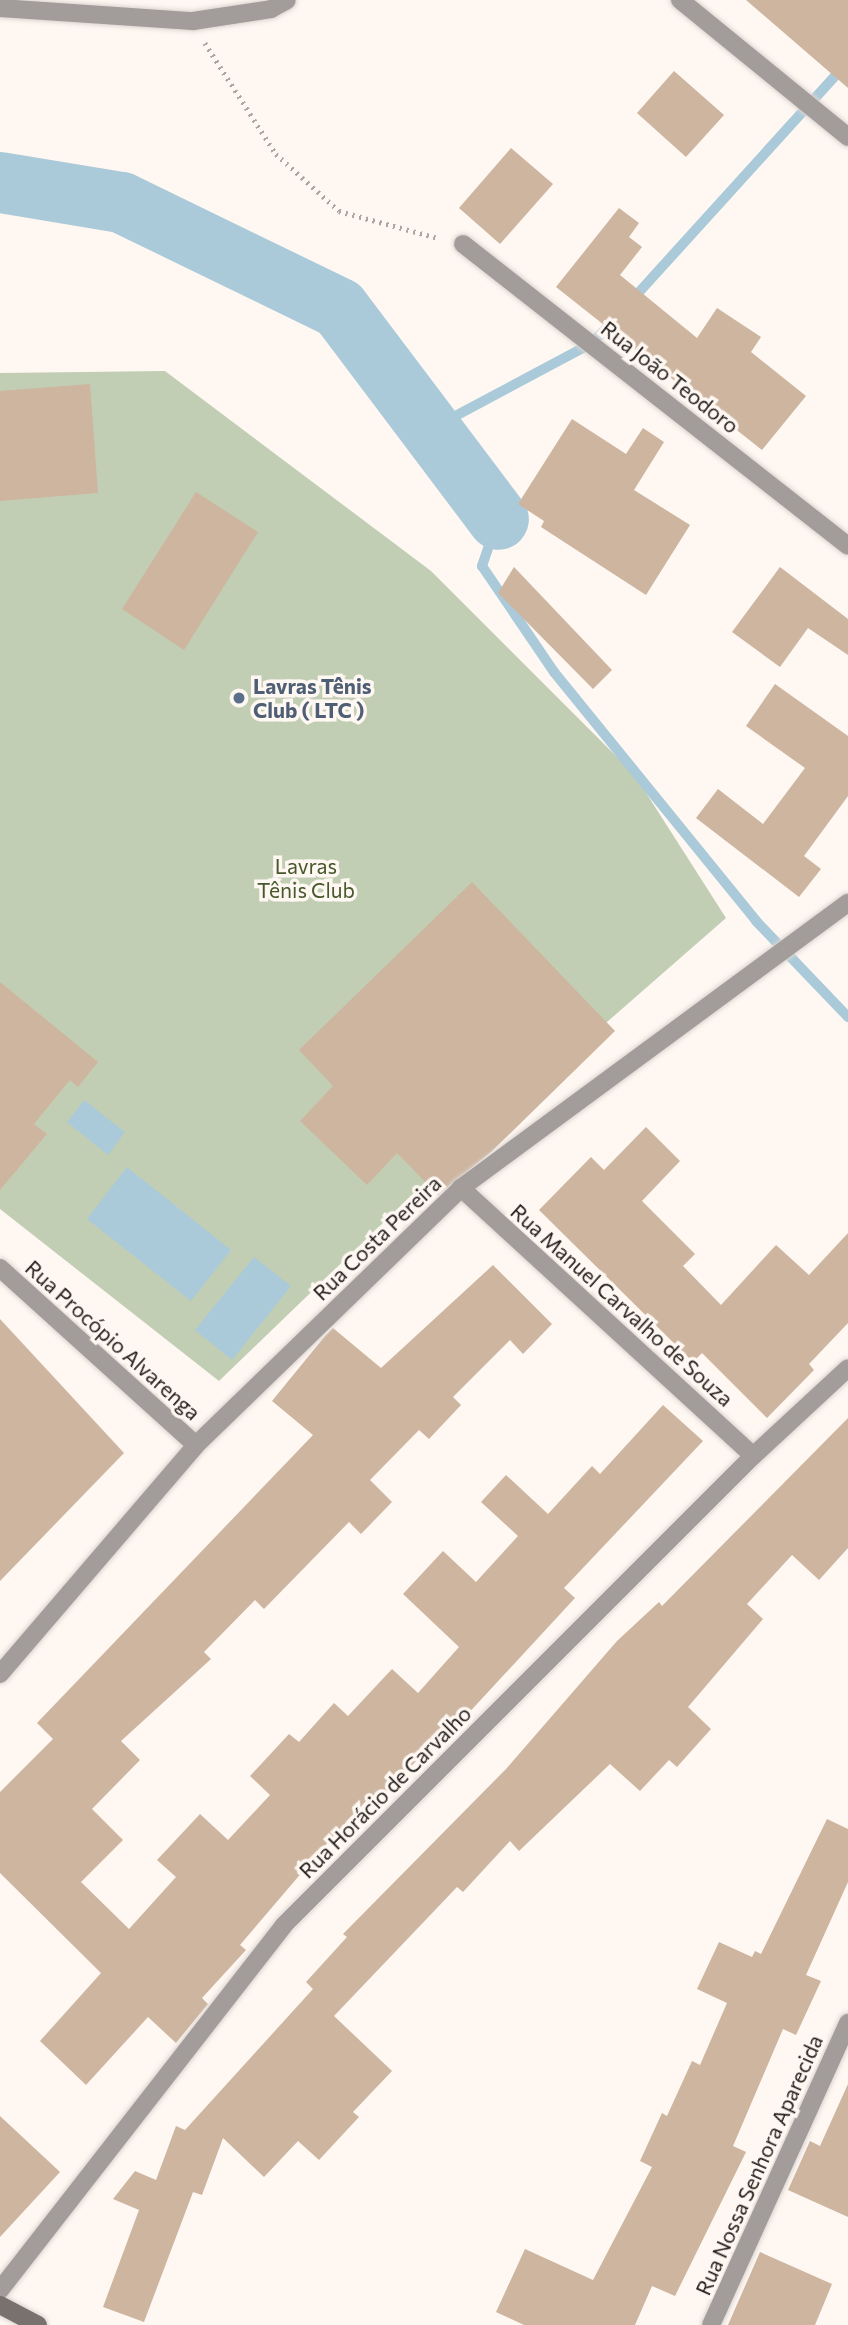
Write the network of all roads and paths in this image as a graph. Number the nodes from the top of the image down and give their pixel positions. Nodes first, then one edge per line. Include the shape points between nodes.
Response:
1 (287, 0) edge
2 (680, 0) edge
3 (0, 8) edge
4 (192, 21) junction
5 (848, 137) edge
6 (463, 244) joint
7 (848, 546) edge
8 (848, 903) edge
9 (461, 1188) junction
10 (0, 1268) edge
11 (848, 1368) edge
12 (196, 1445) junction
13 (753, 1456) junction
14 (0, 1674) edge
15 (848, 2023) edge
16 (0, 2290) edge
17 (0, 2305) edge
18 (38, 2325) edge
19 (711, 2325) edge

1 - 4 street via 271,9
2 - 5 street
3 - 4 street
4 - 6 path via 276,154 339,211
6 - 7 street, Rua João Teodoro
8 - 9 street, Rua Costa Pereira
9 - 12 street, Rua Costa Pereira
9 - 13 street, Rua Manuel Carvalho de Souza
10 - 12 street, Rua Procópio Alvarenga
11 - 13 street, Rua Horácio de Carvalho
12 - 14 street, Rua Costa Pereira
13 - 16 street, Rua Horácio de Carvalho via 284,1925
15 - 19 street, Rua Nossa Senhora Aparecida
17 - 18 main road

